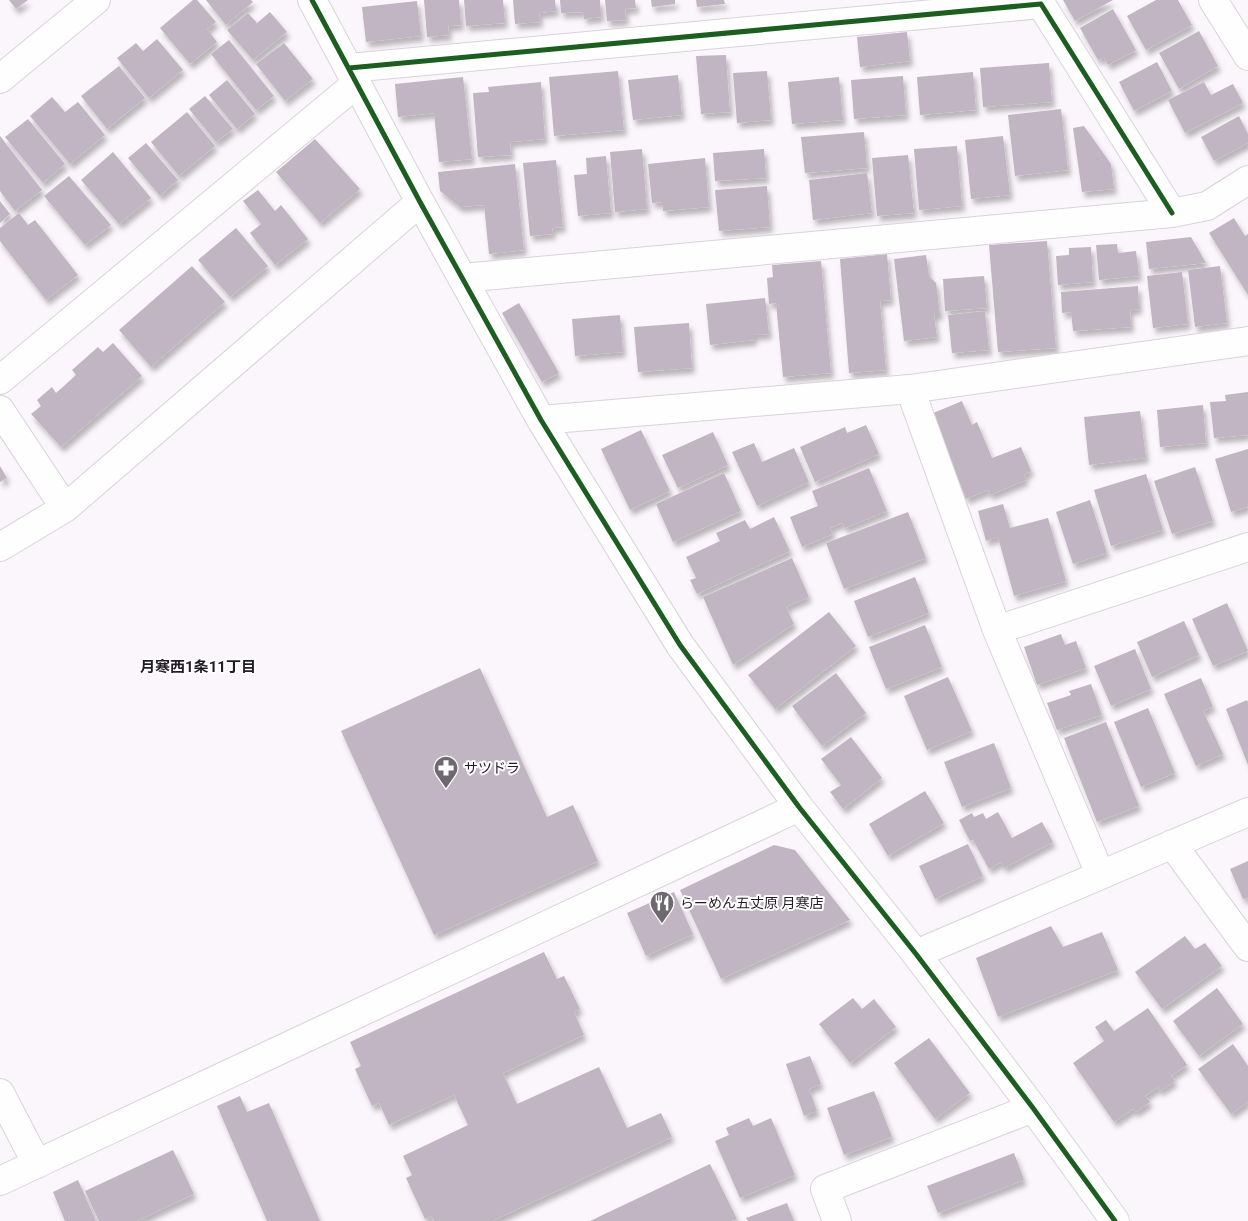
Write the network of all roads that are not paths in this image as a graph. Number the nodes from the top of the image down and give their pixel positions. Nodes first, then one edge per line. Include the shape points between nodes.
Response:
1 (96, 0) edge
2 (312, 0) edge
3 (1213, 0) edge
4 (1248, 56) edge
5 (353, 76) junction
6 (0, 79) edge
7 (1248, 180) edge
8 (420, 202) junction
9 (1172, 214) junction
10 (462, 278) junction
11 (1248, 341) edge
12 (0, 380) edge
13 (910, 389) junction
14 (0, 410) edge
15 (542, 420) junction
16 (66, 508) junction
17 (0, 547) edge
18 (1248, 547) edge
19 (997, 630) junction
20 (799, 807) junction
21 (1248, 812) edge
22 (1172, 844) junction
23 (1100, 874) junction
24 (1248, 948) edge
25 (916, 954) junction
26 (0, 1093) edge
27 (1033, 1108) junction
28 (37, 1164) junction
29 (0, 1181) edge
30 (837, 1221) edge
31 (1115, 1221) edge

1 - 6 street
2 - 5 street
3 - 4 street
5 - 8 street
5 - 9 street via 1042,4
5 - 12 street
7 - 9 street via 1207,206
8 - 10 street
8 - 16 street
9 - 10 street
10 - 15 street
11 - 13 street
13 - 15 street
13 - 19 street
14 - 16 street
15 - 20 street via 680,645
16 - 17 street
18 - 19 street
19 - 23 street
20 - 25 street
20 - 28 street
21 - 22 street
22 - 23 street
22 - 24 street
23 - 25 street
25 - 27 street
26 - 28 street
27 - 30 street via 825,1189
27 - 31 street
28 - 29 street

